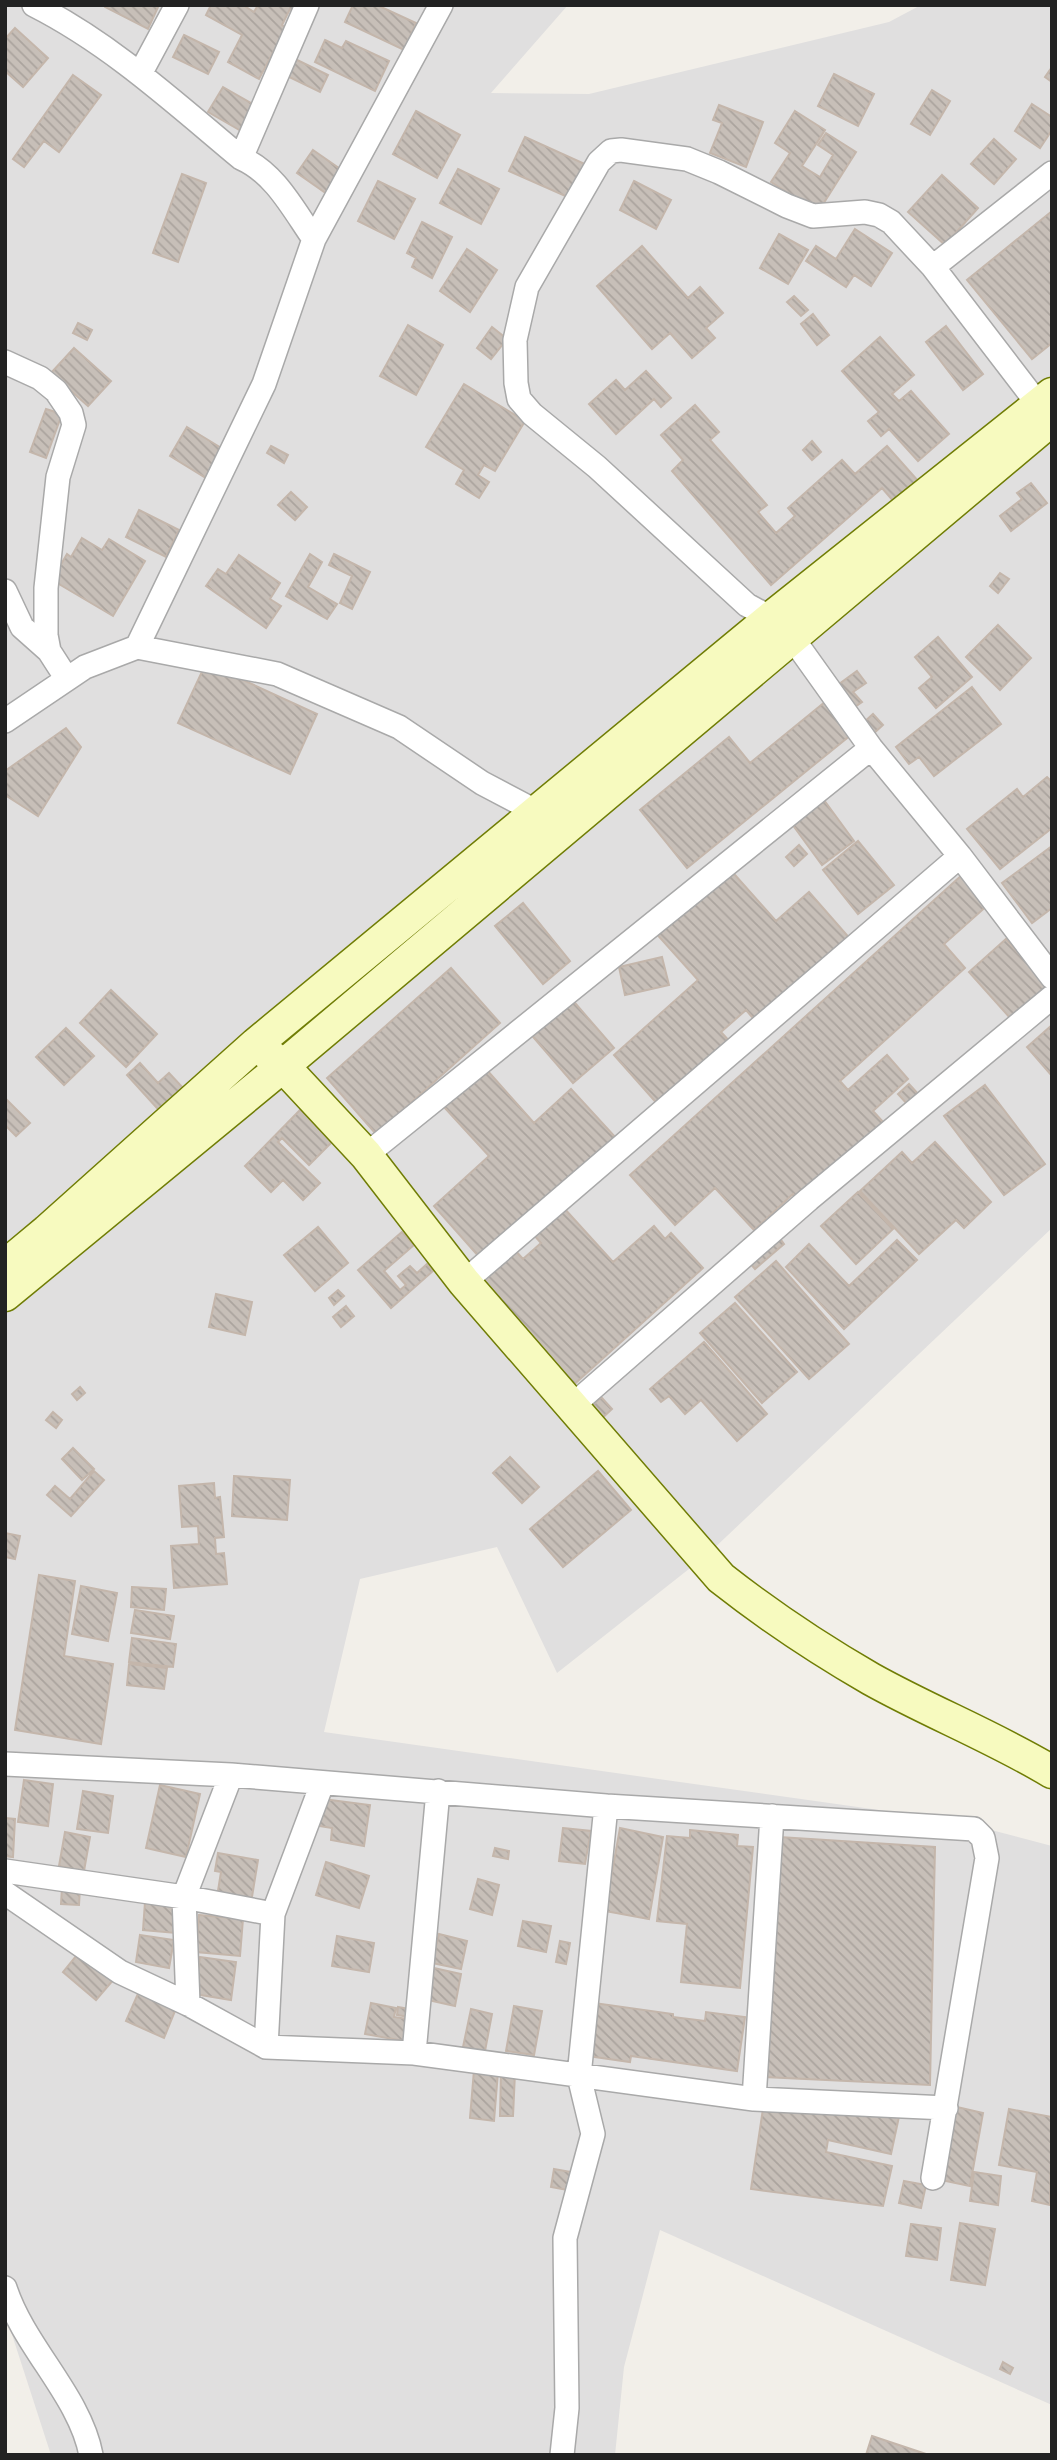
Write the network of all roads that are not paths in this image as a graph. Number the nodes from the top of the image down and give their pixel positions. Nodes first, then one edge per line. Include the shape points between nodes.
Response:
1 (34, 5) edge
2 (177, 5) edge
3 (307, 5) edge
4 (441, 5) edge
5 (72, 14) edge
6 (140, 74) junction
7 (241, 158) junction
8 (1052, 173) edge
9 (314, 239) junction
10 (933, 267) junction
11 (5, 362) edge
12 (1048, 408) edge
13 (5, 591) edge
14 (781, 627) junction
15 (137, 647) junction
16 (50, 651) junction
17 (67, 679) junction
18 (5, 721) edge
19 (871, 748) junction
20 (548, 822) junction
21 (960, 856) junction
22 (1052, 977) edge
23 (1052, 997) edge
24 (256, 1044) junction
25 (283, 1066) junction
26 (366, 1154) junction
27 (55, 1239) junction
28 (5, 1266) edge
29 (464, 1282) junction
30 (5, 1295) edge
31 (572, 1406) junction
32 (5, 1765) edge
33 (1052, 1772) edge
34 (231, 1775) junction
35 (322, 1784) junction
36 (438, 1791) junction
37 (606, 1806) junction
38 (772, 1816) junction
39 (5, 1871) edge
40 (5, 1893) edge
41 (184, 1897) junction
42 (273, 1914) junction
43 (188, 2004) junction
44 (267, 2047) junction
45 (414, 2053) junction
46 (579, 2076) junction
47 (754, 2099) junction
48 (946, 2108) junction
49 (933, 2178) dead end
50 (5, 2288) edge
51 (91, 2455) edge
52 (562, 2455) edge

1 - 5 street
2 - 6 street
3 - 7 street
4 - 9 street
5 - 6 street
6 - 7 street
7 - 9 street via 274,182
8 - 10 street
9 - 15 street via 264,384
10 - 12 street
10 - 14 street via 879,215 813,216 687,159 621,150 611,151 599,162 527,286 514,340 519,399 747,605
11 - 16 street via 56,391 74,425 58,477 48,574 46,635
12 - 14 main road
13 - 16 street via 22,627
14 - 19 street
14 - 20 main road
15 - 17 street
15 - 20 street via 277,674 399,727
16 - 17 street
17 - 18 street
19 - 21 street
19 - 26 street
20 - 24 main road
20 - 25 main road
21 - 22 street
21 - 29 street
23 - 31 street via 809,1199
24 - 25 main road
24 - 27 main road
25 - 26 main road
25 - 27 main road
26 - 29 main road
27 - 28 main road
27 - 30 main road
29 - 31 main road
31 - 33 main road via 721,1578 759,1607 872,1679
32 - 34 street
34 - 35 street
34 - 41 street
35 - 36 street
35 - 42 street
36 - 37 street
36 - 45 street
37 - 38 street
37 - 46 street
38 - 47 street
38 - 48 street via 964,1827 983,1838 987,1858 983,1891
39 - 41 street
40 - 43 street via 120,1972
41 - 42 street
41 - 43 street
42 - 44 street
43 - 44 street
44 - 45 street
45 - 46 street
46 - 47 street
46 - 52 street via 593,2134 565,2238 567,2408
47 - 48 street
48 - 49 street
50 - 51 street via 27,2337 74,2411

